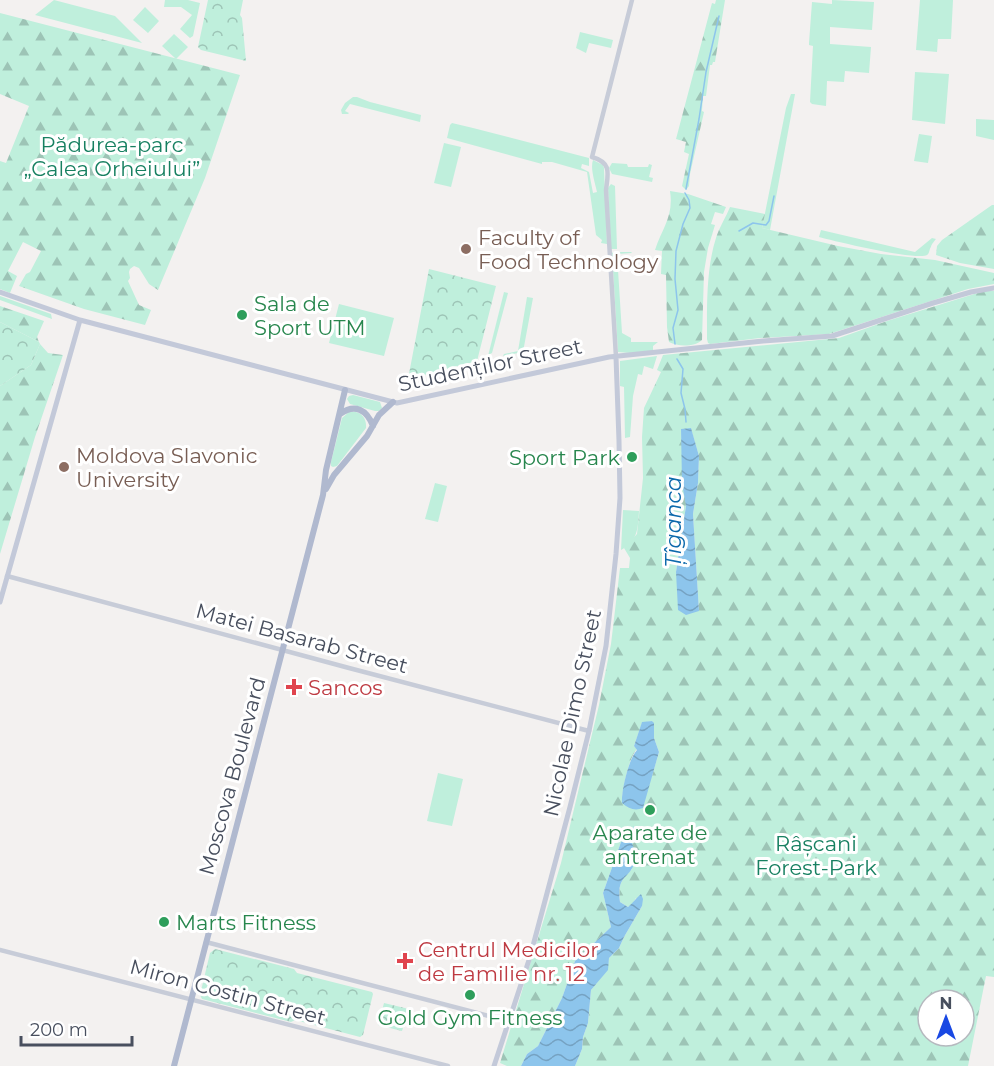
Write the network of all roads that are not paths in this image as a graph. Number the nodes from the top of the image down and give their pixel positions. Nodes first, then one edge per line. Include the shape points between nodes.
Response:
1 (632, 0) edge
2 (994, 288) edge
3 (0, 292) edge
4 (80, 320) junction
5 (616, 357) junction
6 (345, 390) junction
7 (393, 402) junction
8 (340, 414) junction
9 (373, 426) junction
10 (328, 463) junction
11 (339, 470) junction
12 (323, 495) junction
13 (8, 576) junction
14 (0, 602) edge
15 (282, 650) junction
16 (589, 731) junction
17 (206, 942) junction
18 (0, 950) edge
19 (191, 999) junction
20 (508, 1021) junction
21 (174, 1066) edge
22 (448, 1066) edge
23 (494, 1066) edge

1 - 5 street via 592,157 602,160 609,177 606,190
2 - 5 main road, Studenților Street via 832,336
3 - 4 main road, Studenților Street
4 - 6 main road, Studenților Street
4 - 13 main road
5 - 7 main road, Studenților Street
5 - 16 main road, Nicolae Dimo Street via 618,539 606,646
6 - 7 main road, Studenților Street
6 - 8 main road, Moscova Boulevard
7 - 9 main road, Moscova Boulevard
8 - 9 main road via 350,409 361,410
8 - 10 main road, Moscova Boulevard
9 - 11 main road, Moscova Boulevard
10 - 11 main road
10 - 12 main road, Moscova Boulevard
11 - 12 main road, Moscova Boulevard
12 - 15 main road, Moscova Boulevard
13 - 14 main road
13 - 15 street, Matei Basarab Street
15 - 16 street, Matei Basarab Street
15 - 17 main road, Moscova Boulevard
16 - 20 main road, Nicolae Dimo Street via 530,957
17 - 19 main road, Moscova Boulevard
17 - 20 street, Miron Costin Street
18 - 19 street, Miron Costin Street
19 - 21 main road, Moscova Boulevard
19 - 22 street, Miron Costin Street
20 - 23 main road, Nicolae Dimo Street

